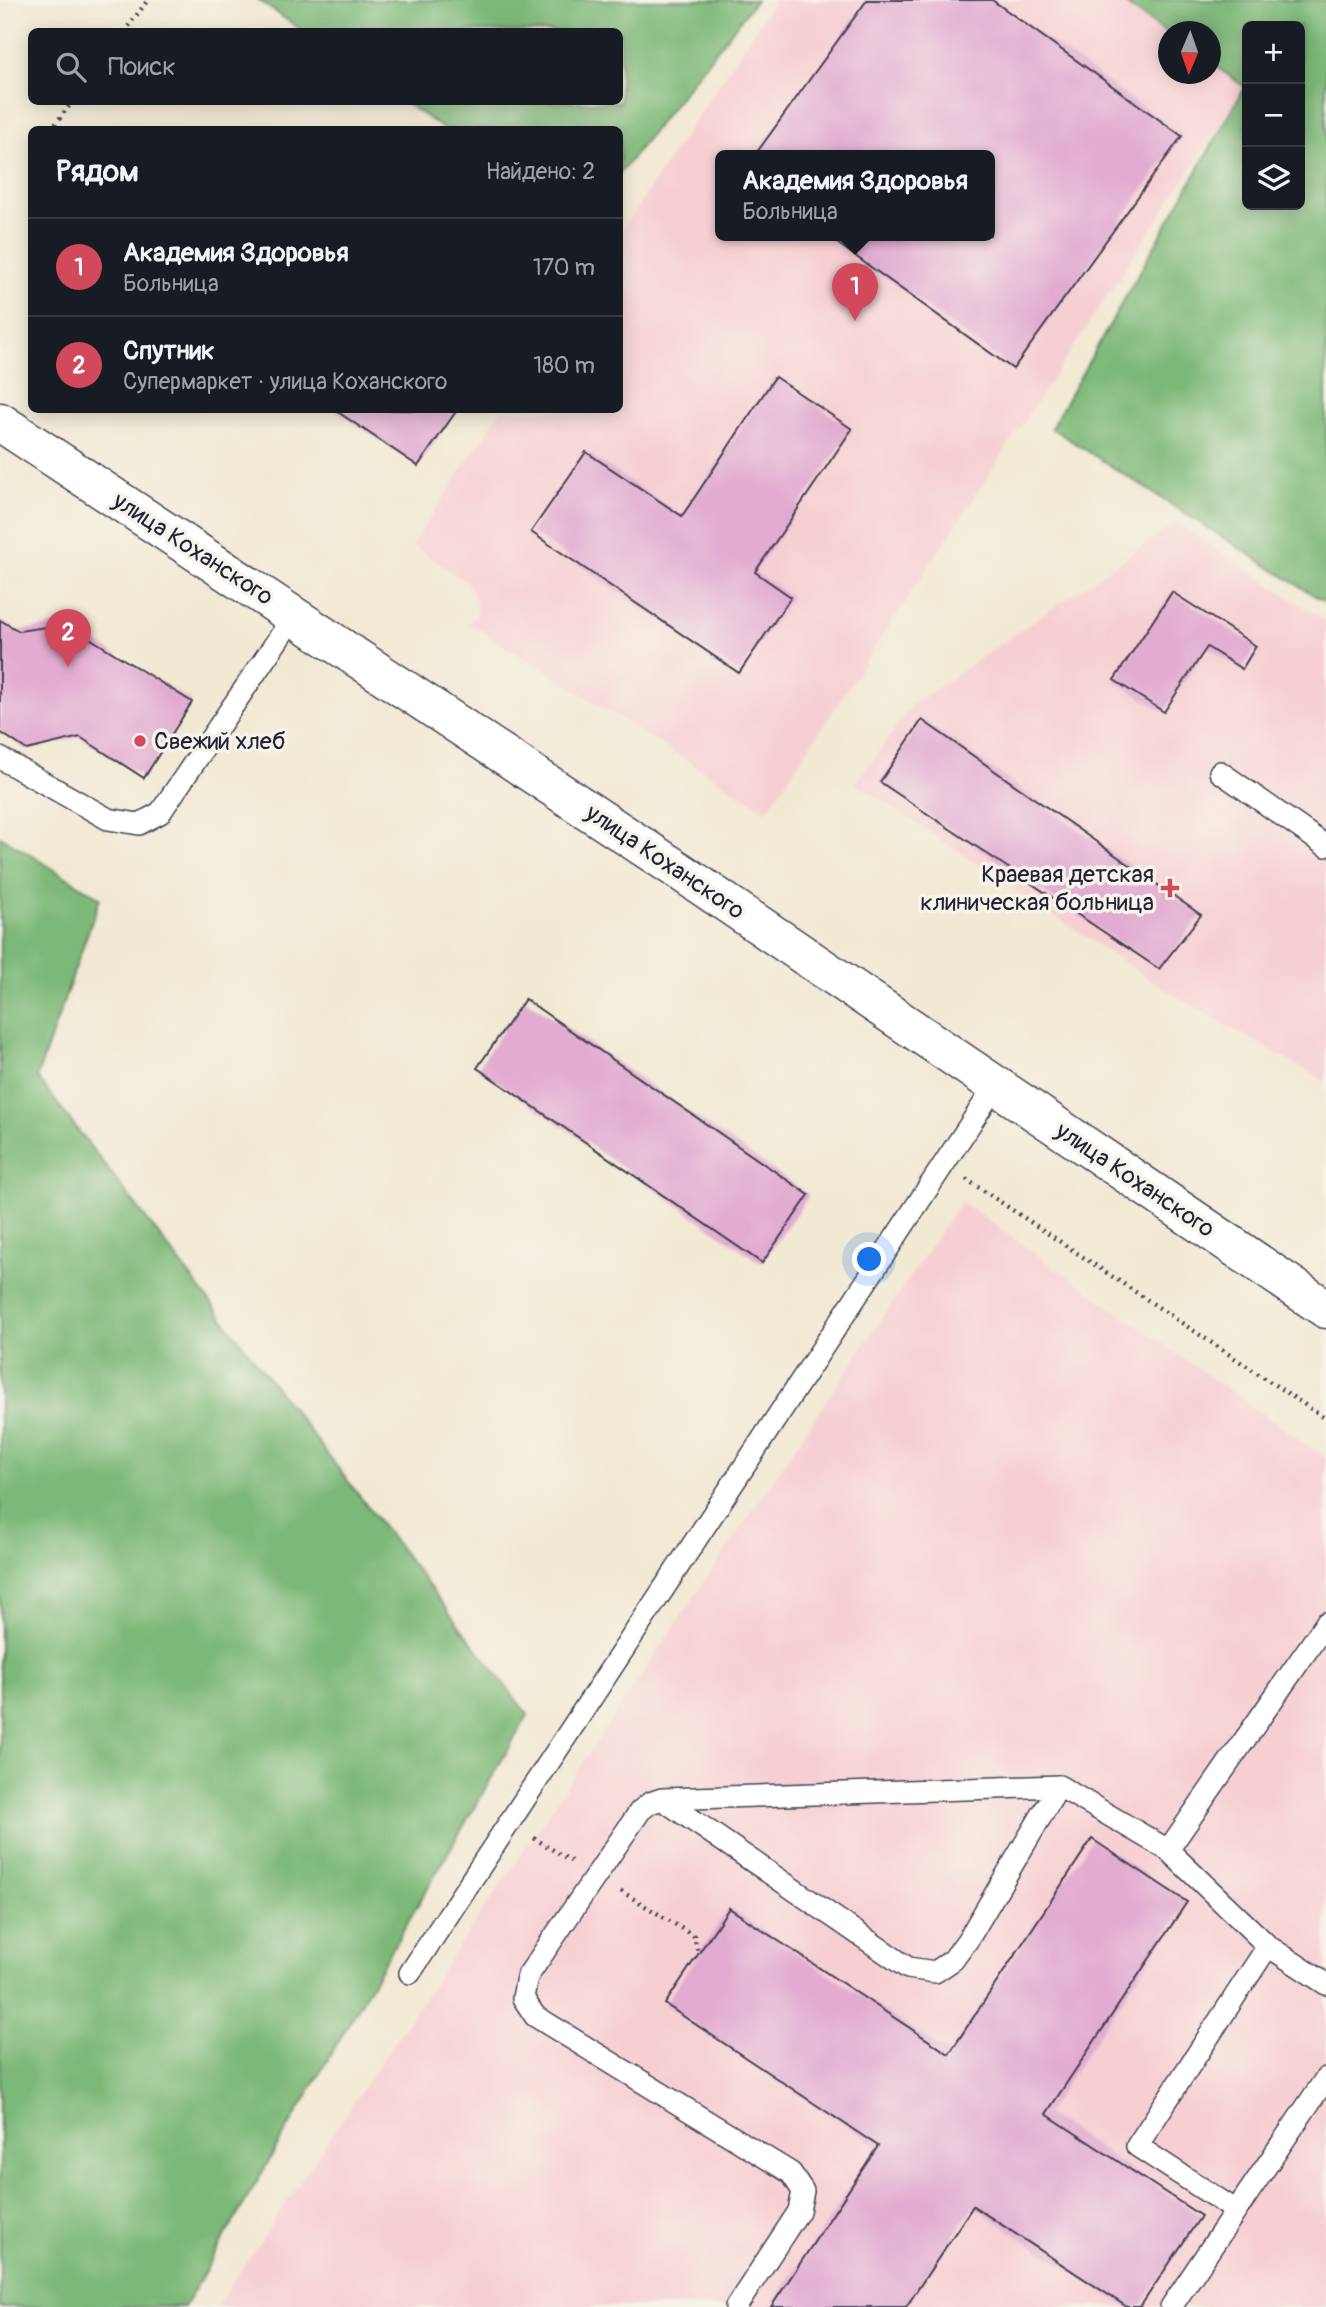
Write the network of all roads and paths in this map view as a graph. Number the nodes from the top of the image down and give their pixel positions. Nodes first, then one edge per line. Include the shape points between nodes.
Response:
1 (148, 0) edge
2 (127, 28) edge
3 (70, 105) edge
4 (54, 126) edge
5 (0, 422) edge
6 (294, 616) junction
7 (0, 758) edge
8 (1220, 772) dead end
9 (1326, 846) edge
10 (996, 1085) junction
11 (943, 1164) junction
12 (1326, 1309) edge
13 (1326, 1419) edge
14 (1326, 1623) edge
15 (1059, 1786) junction
16 (662, 1799) junction
17 (1168, 1850) junction
18 (1268, 1947) junction
19 (410, 1973) dead end
20 (1326, 1984) edge
21 (1326, 2078) edge
22 (1236, 2210) junction
23 (736, 2307) edge
24 (1171, 2307) edge

1 - 2 path
3 - 4 path
5 - 6 street, улица Коханского
6 - 7 lane via 160,813 139,824 108,819
6 - 10 street, улица Коханского
8 - 9 lane
10 - 11 lane
10 - 12 street, улица Коханского
11 - 13 path
11 - 19 lane
14 - 17 lane
15 - 16 lane
15 - 16 lane via 970,1938 953,1960 935,1972 908,1968
15 - 17 lane
16 - 23 lane via 640,1811 527,1977 523,1998 535,2016 791,2174 803,2191 799,2211
17 - 18 lane
18 - 20 lane
18 - 22 lane via 1137,2146
21 - 22 lane
22 - 24 lane

